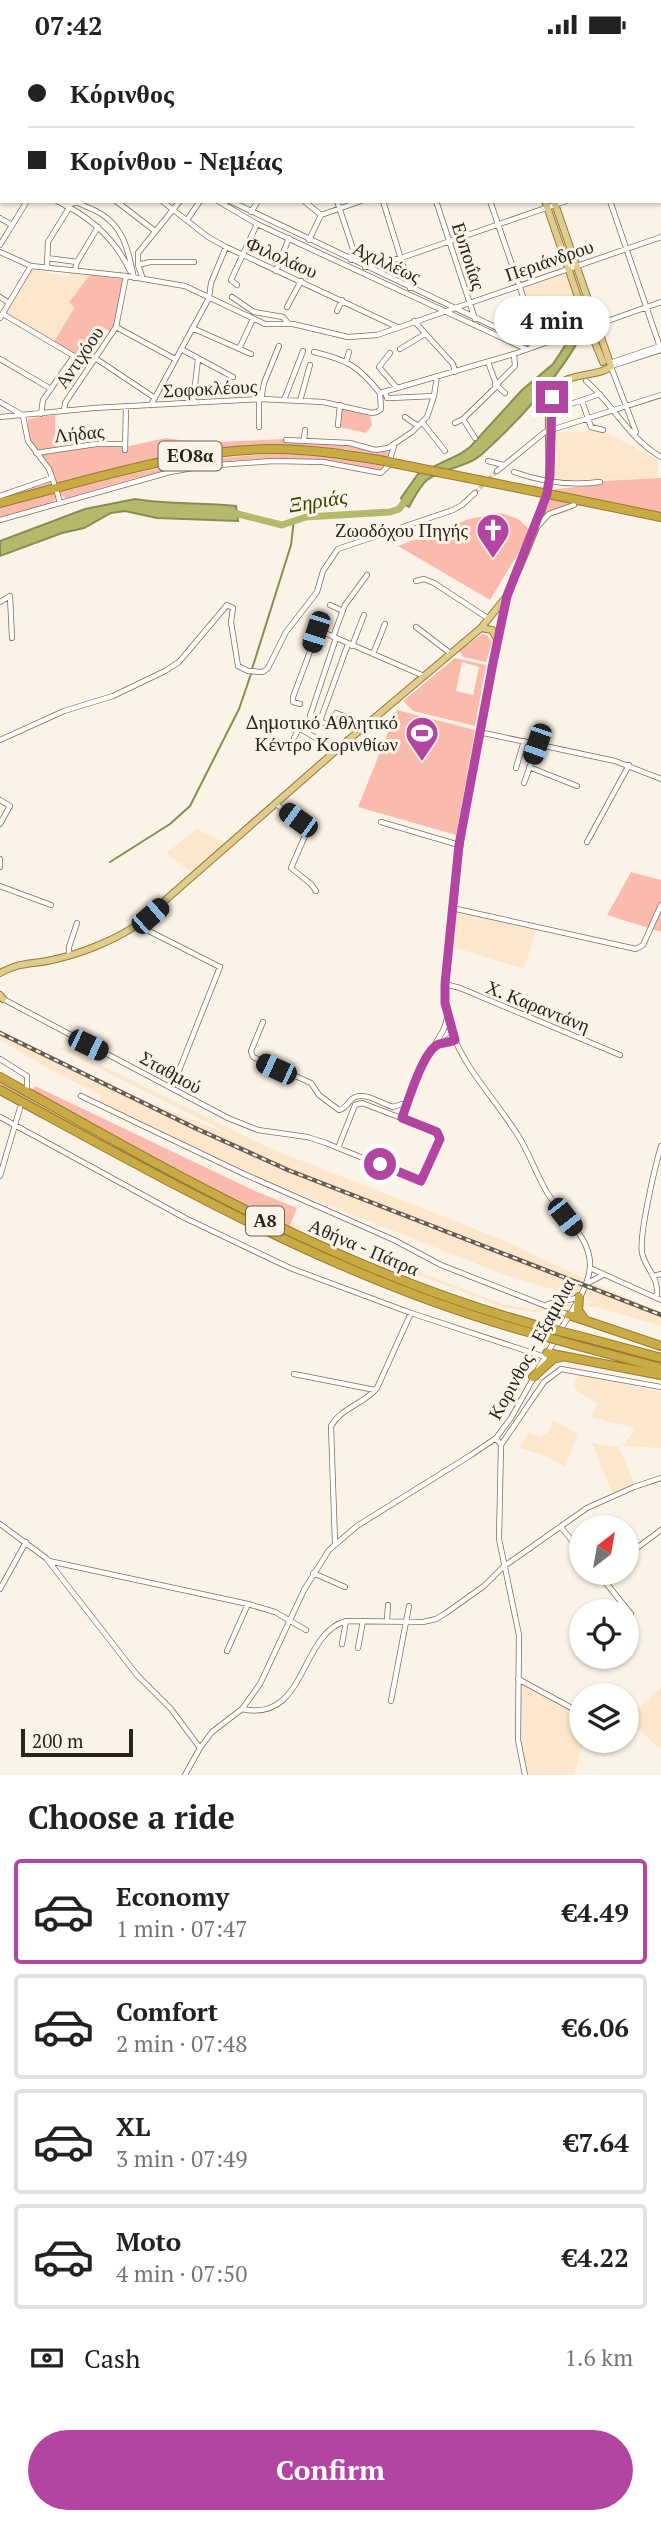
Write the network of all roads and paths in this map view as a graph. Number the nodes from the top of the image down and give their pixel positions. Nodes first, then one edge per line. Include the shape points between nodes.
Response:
1 (26, 203) edge
2 (61, 203) edge
3 (75, 203) edge
4 (79, 203) edge
5 (117, 203) edge
6 (164, 203) edge
7 (178, 203) edge
8 (221, 203) edge
9 (234, 203) edge
10 (257, 203) edge
11 (306, 203) edge
12 (338, 203) edge
13 (356, 203) edge
14 (384, 203) edge
15 (437, 203) edge
16 (491, 203) edge
17 (555, 203) edge
18 (611, 203) edge
19 (198, 204) edge
20 (546, 204) edge
21 (68, 207) junction
22 (340, 209) junction
23 (173, 210) junction
24 (251, 212) junction
25 (321, 215) junction
26 (0, 218) edge
27 (187, 220) junction
28 (257, 224) junction
29 (12, 225) junction
30 (498, 225) junction
31 (98, 227) junction
32 (155, 232) junction
33 (661, 237) edge
34 (289, 239) junction
35 (309, 240) junction
36 (450, 241) junction
37 (0, 245) edge
38 (226, 247) junction
39 (626, 249) junction
40 (0, 252) edge
41 (243, 255) junction
42 (47, 258) junction
43 (401, 258) junction
44 (351, 260) junction
45 (77, 262) junction
46 (194, 262) dead end
47 (138, 265) junction
48 (32, 266) junction
49 (47, 266) junction
50 (576, 266) junction
51 (365, 267) junction
52 (568, 269) junction
53 (75, 270) junction
54 (276, 271) junction
55 (126, 276) junction
56 (134, 278) junction
57 (143, 279) junction
58 (301, 281) junction
59 (237, 285) dead end
60 (518, 286) junction
61 (410, 289) junction
62 (0, 297) edge
63 (232, 297) dead end
64 (209, 298) junction
65 (342, 300) junction
66 (470, 302) junction
67 (661, 302) edge
68 (9, 303) junction
69 (287, 307) dead end
70 (646, 307) junction
71 (447, 310) junction
72 (337, 311) dead end
73 (1, 316) edge
74 (253, 319) junction
75 (475, 319) junction
76 (415, 321) junction
77 (596, 323) junction
78 (289, 324) junction
79 (587, 326) junction
80 (116, 327) junction
81 (192, 328) junction
82 (397, 328) junction
83 (425, 334) junction
84 (536, 344) junction
85 (279, 346) dead end
86 (661, 348) edge
87 (181, 349) junction
88 (239, 349) junction
89 (400, 349) dead end
90 (526, 349) junction
91 (303, 351) dead end
92 (314, 352) dead end
93 (349, 352) dead end
94 (251, 353) dead end
95 (390, 353) dead end
96 (514, 354) junction
97 (95, 358) junction
98 (0, 359) edge
99 (175, 359) junction
100 (198, 359) junction
101 (346, 362) junction
102 (488, 362) junction
103 (310, 365) dead end
104 (607, 365) junction
105 (455, 372) junction
106 (436, 376) junction
107 (233, 377) dead end
108 (586, 380) dead end
109 (496, 385) junction
110 (397, 388) junction
111 (51, 389) junction
112 (383, 393) junction
113 (505, 393) dead end
114 (600, 394) junction
115 (661, 395) edge
116 (434, 396) junction
117 (155, 398) junction
118 (260, 399) junction
119 (284, 400) junction
120 (300, 401) junction
121 (582, 401) junction
122 (0, 402) edge
123 (193, 403) junction
124 (151, 405) junction
125 (340, 405) junction
126 (126, 407) junction
127 (626, 407) junction
128 (556, 408) dead end
129 (64, 411) junction
130 (613, 411) junction
131 (41, 414) junction
132 (23, 416) junction
133 (0, 417) edge
134 (405, 417) dead end
135 (463, 419) junction
136 (588, 419) junction
137 (455, 423) dead end
138 (420, 424) junction
139 (338, 425) dead end
140 (259, 427) dead end
141 (305, 430) dead end
142 (603, 430) dead end
143 (550, 431) junction
144 (636, 432) dead end
145 (475, 438) dead end
146 (286, 440) dead end
147 (304, 441) junction
148 (394, 446) junction
149 (445, 451) dead end
150 (36, 453) junction
151 (661, 457) edge
152 (488, 461) dead end
153 (504, 465) junction
154 (497, 471) tunnel mouth
155 (514, 472) dead end
156 (548, 481) junction
157 (600, 482) dead end
158 (57, 492) dead end
159 (475, 493) tunnel mouth
160 (0, 496) edge
161 (0, 503) edge
162 (60, 503) junction
163 (574, 505) dead end
164 (661, 517) edge
165 (0, 520) edge
166 (534, 529) junction
167 (367, 575) dead end
168 (416, 581) dead end
169 (507, 596) junction
170 (0, 602) edge
171 (330, 605) dead end
172 (343, 611) junction
173 (365, 615) dead end
174 (489, 619) junction
175 (385, 624) dead end
176 (416, 628) dead end
177 (481, 628) junction
178 (12, 638) dead end
179 (334, 638) junction
180 (498, 641) junction
181 (350, 645) junction
182 (453, 651) junction
183 (373, 654) junction
184 (460, 656) dead end
185 (424, 676) junction
186 (300, 704) dead end
187 (331, 724) dead end
188 (366, 725) junction
189 (479, 732) junction
190 (294, 738) dead end
191 (0, 740) edge
192 (524, 741) junction
193 (537, 744) junction
194 (336, 750) junction
195 (629, 765) junction
196 (529, 767) junction
197 (516, 768) dead end
198 (661, 779) edge
199 (524, 783) dead end
200 (578, 786) dead end
201 (0, 800) edge
202 (276, 804) junction
203 (381, 822) dead end
204 (0, 824) edge
205 (587, 842) dead end
206 (459, 845) junction
207 (0, 859) edge
208 (0, 867) edge
209 (0, 886) edge
210 (316, 891) dead end
211 (51, 905) dead end
212 (661, 905) edge
213 (452, 908) junction
214 (77, 923) dead end
215 (137, 925) junction
216 (69, 955) junction
217 (0, 974) edge
218 (445, 984) junction
219 (1, 997) edge
220 (447, 1017) junction
221 (263, 1022) dead end
222 (454, 1038) junction
223 (431, 1051) junction
224 (620, 1055) dead end
225 (0, 1059) edge
226 (0, 1077) edge
227 (27, 1088) dead end
228 (172, 1088) junction
229 (0, 1090) edge
230 (81, 1096) dead end
231 (407, 1106) junction
232 (20, 1108) dead end
233 (0, 1117) edge
234 (402, 1118) junction
235 (15, 1126) junction
236 (661, 1146) edge
237 (338, 1148) junction
238 (0, 1176) edge
239 (590, 1268) junction
240 (661, 1274) edge
241 (605, 1275) junction
242 (655, 1278) junction
243 (585, 1284) junction
244 (579, 1297) junction
245 (656, 1298) edge
246 (543, 1303) junction
247 (411, 1313) junction
248 (569, 1315) junction
249 (586, 1321) junction
250 (545, 1332) junction
251 (661, 1346) edge
252 (546, 1355) junction
253 (561, 1357) junction
254 (661, 1358) edge
255 (661, 1367) edge
256 (294, 1374) dead end
257 (661, 1375) edge
258 (533, 1377) junction
259 (661, 1387) edge
260 (376, 1390) junction
261 (495, 1438) junction
262 (501, 1445) junction
263 (661, 1478) edge
264 (0, 1524) edge
265 (561, 1527) junction
266 (661, 1530) edge
267 (569, 1537) edge
268 (26, 1542) junction
269 (335, 1543) junction
270 (639, 1546) edge
271 (48, 1560) junction
272 (503, 1567) junction
273 (313, 1573) junction
274 (345, 1587) dead end
275 (0, 1589) edge
276 (248, 1604) junction
277 (388, 1605) dead end
278 (409, 1606) dead end
279 (290, 1621) junction
280 (346, 1621) junction
281 (363, 1621) junction
282 (387, 1621) junction
283 (407, 1622) junction
284 (306, 1630) dead end
285 (342, 1644) dead end
286 (358, 1648) dead end
287 (227, 1651) dead end
288 (517, 1679) junction
289 (391, 1701) dead end
290 (569, 1707) edge
291 (242, 1709) junction
292 (200, 1748) junction
293 (186, 1775) edge
294 (525, 1775) edge

1 - 29 street
2 - 21 street
3 - 21 street
4 - 56 street via 111,220 125,243
5 - 32 street
6 - 23 street, Φιλολάου
7 - 23 street
8 - 28 street, Αχιλλέως
9 - 24 street, Αχιλλέως
10 - 24 street
11 - 25 street
12 - 22 street
13 - 22 street
14 - 43 street
15 - 36 street, Ευποιΐας
16 - 30 street
17 - 20 street
17 - 50 main road
18 - 39 street
19 - 27 street
20 - 30 street
20 - 52 main road
21 - 31 street
21 - 42 street via 48,242
22 - 25 street
22 - 44 street via 354,252
23 - 27 street, Φιλολάου
23 - 32 street
24 - 35 street, Αχιλλέως
25 - 35 street
26 - 29 street
27 - 38 street, Φιλολάου
28 - 34 street, Αχιλλέως
28 - 41 street
29 - 37 street
30 - 36 street
30 - 60 street
31 - 45 street
31 - 56 street via 119,249
32 - 47 street via 138,253
33 - 39 street, Περιάνδρου
34 - 54 street
34 - 71 street, Αχιλλέως
35 - 44 street, Αχιλλέως
36 - 43 street
36 - 66 street, Ευποιΐας
38 - 41 street, Φιλολάου
38 - 64 street
39 - 50 street, Περιάνδρου
39 - 70 street
40 - 48 street
41 - 54 street, Φιλολάου
41 - 59 street via 231,280
42 - 45 street
42 - 49 street
43 - 51 street
43 - 61 street
44 - 51 street, Αχιλλέως
45 - 53 street
46 - 47 street
47 - 57 street
48 - 49 street
48 - 68 street
49 - 53 street
50 - 52 street, Περιάνδρου
50 - 77 main road
51 - 61 street, Αχιλλέως
52 - 60 street, Περιάνδρου
52 - 79 main road
53 - 55 street
54 - 58 street, Φιλολάου
55 - 56 street
55 - 80 street, Αντιχόου
56 - 57 street
57 - 64 street via 185,286
58 - 65 street, Φιλολάου
58 - 69 street
60 - 66 street, Περιάνδρου
60 - 84 street
61 - 71 street, Αχιλλέως
62 - 68 street
63 - 78 street via 254,312 283,317
64 - 74 street
64 - 81 street
65 - 72 street
65 - 82 street, Φιλολάου
66 - 71 street, Περιάνδρου
66 - 75 street, Ευποιΐας
67 - 70 street
68 - 73 street
70 - 77 street
70 - 86 street
71 - 75 street, Αχιλλέως
71 - 76 street, Περιάνδρου
71 - 90 street
73 - 111 street via 74,356
74 - 78 street
74 - 88 street
75 - 84 street, Αχιλλέως
76 - 82 street, Περιάνδρου
76 - 83 street
77 - 79 street
77 - 104 main road
78 - 82 street, Περιάνδρου via 361,338
79 - 84 street
79 - 104 main road
80 - 97 street, Αντιχόου
80 - 99 street
81 - 87 street
81 - 88 street
83 - 89 street
83 - 105 street
84 - 90 street
85 - 118 street
86 - 104 street
87 - 99 street
87 - 100 street
88 - 94 street
90 - 96 street
91 - 119 street
92 - 101 street
93 - 101 street
95 - 110 street via 379,367
96 - 102 street
96 - 109 street via 515,366
97 - 117 street
97 - 129 street, Αντιχόου
98 - 111 street
99 - 117 street
100 - 107 street
100 - 123 street
101 - 112 street
102 - 105 street
102 - 109 street
103 - 120 street
104 - 127 street
104 - 143 main road via 556,387
105 - 106 street
106 - 110 street
106 - 116 street
108 - 114 street
109 - 113 street
109 - 135 street
110 - 112 street
111 - 131 street
112 - 116 street via 387,398
112 - 125 street, Σοφοκλέους via 377,412
114 - 121 street
114 - 130 street
115 - 127 street
116 - 138 street
117 - 124 street
118 - 119 street, Σοφοκλέους
118 - 123 street, Σοφοκλέους
118 - 140 street
119 - 120 street, Σοφοκλέους
120 - 125 street, Σοφοκλέους
121 - 128 street
121 - 136 street
122 - 132 street
123 - 124 street, Σοφοκλέους
124 - 126 street, Σοφοκλέους
125 - 139 street
126 - 129 street, Σοφοκλέους
126 - 150 street, Λήδας via 125,447 96,444
127 - 130 street
127 - 144 street
129 - 131 street, Σοφοκλέους
130 - 136 street
130 - 151 street
131 - 132 street, Σοφοκλέους
132 - 133 street, Σοφοκλέους
132 - 150 street via 25,433
134 - 138 street
135 - 137 street
135 - 145 street
136 - 142 street via 591,427
136 - 143 street
138 - 148 street
138 - 149 street
141 - 147 street
143 - 153 street
143 - 156 main road
146 - 147 street
147 - 148 street via 380,450
148 - 162 street via 381,473 323,462 238,463 170,472
150 - 160 street via 53,480
152 - 153 street
153 - 154 street
155 - 156 street
156 - 157 street
156 - 166 main road
158 - 162 street
159 - 191 street via 453,510 338,549 323,571 317,592 263,672 237,664 233,608 227,605 179,662 165,671
161 - 164 highway, ΕΟ8α, bridge via 160,463 270,449 333,452
162 - 165 street
163 - 166 street via 549,514
166 - 169 main road
167 - 172 street
168 - 174 street via 434,583
169 - 174 main road
169 - 180 street, Κορινθος - Εξαμιλια
170 - 178 street via 10,596
171 - 172 street
172 - 179 street
173 - 181 street
174 - 177 main road
175 - 183 street
176 - 182 street
177 - 180 main road via 492,631
177 - 182 main road
179 - 181 street
179 - 181 street via 310,716 322,722
179 - 186 street via 317,631 293,697 293,702
180 - 189 street, Κορινθος - Εξαμιλια
181 - 183 street
182 - 184 street
182 - 185 main road
183 - 185 street
185 - 188 main road
187 - 188 street via 336,713
188 - 194 main road
189 - 192 street
189 - 206 street, Κορινθος - Εξαμιλια
190 - 194 street via 299,728
192 - 193 street
192 - 197 street
193 - 195 street
193 - 196 street
194 - 202 main road
195 - 198 street
195 - 205 street
196 - 199 street
196 - 200 street
201 - 204 street via 10,806
202 - 210 street via 308,829 291,868
202 - 215 main road
203 - 206 street
206 - 213 street, Κορινθος - Εξαμιλια
207 - 208 street
209 - 211 street
212 - 213 street via 645,941 636,949
213 - 218 street, Κορινθος - Εξαμιλια
214 - 216 street
215 - 216 main road
215 - 228 street via 220,967
216 - 217 main road via 26,962
218 - 220 street, Κορινθος - Εξαμιλια
218 - 224 street, Χ. Καραντάνη
219 - 228 street, Σταθμού
220 - 222 street, Κορινθος - Εξαμιλια
220 - 223 street
221 - 231 street via 251,1051 253,1058 312,1083 319,1095 339,1110 360,1096 393,1107
222 - 223 street
222 - 239 street, Κορινθος - Εξαμιλια via 519,1137 548,1193 584,1241
223 - 231 street
225 - 227 street via 27,1076
226 - 250 highway, Αθήνα - Πάτρα / Α8 via 199,1187 324,1249
228 - 237 street, Σταθμού via 245,1126
229 - 250 highway, Αθήνα - Πάτρα / Α8 via 312,1253 426,1299
230 - 246 street via 441,1265
231 - 234 street
232 - 235 street
233 - 235 street
234 - 237 street via 358,1103
234 - 237 street, Σταθμού via 440,1136 421,1181
235 - 238 street
235 - 247 street via 234,1242
236 - 242 street via 642,1250
239 - 241 street
239 - 243 street, Κορινθος - Εξαμιλια
240 - 242 street
241 - 243 street
241 - 245 street
242 - 245 street
243 - 244 street, Κορινθος - Εξαμιλια
244 - 246 street
244 - 248 street, Κορινθος - Εξαμιλια
244 - 249 highway via 579,1313
246 - 248 street
247 - 252 street
247 - 260 street
248 - 249 highway
248 - 252 street, Κορινθος - Εξαμιλια
249 - 251 highway
250 - 254 highway, Αθήνα - Πάτρα / Α8, bridge via 579,1336
250 - 255 highway, Αθήνα - Πάτρα / Α8, bridge via 575,1345
252 - 253 highway
252 - 258 street, Κορινθος - Εξαμιλια
253 - 257 highway
253 - 258 highway
256 - 260 street
258 - 261 street, Κορινθος - Εξαμιλια
259 - 262 street via 561,1369 544,1382
260 - 269 street via 342,1412 331,1426
261 - 262 street
261 - 269 street, Κορινθος - Εξαμιλια
262 - 272 street via 499,1539
263 - 265 street via 587,1508
264 - 268 street
265 - 267 street
265 - 272 street
266 - 270 street
268 - 271 street
268 - 275 street
269 - 273 street, Κορινθος - Εξαμιλια
271 - 276 street
271 - 292 street
272 - 283 street via 436,1619
272 - 288 street via 519,1635
273 - 274 street
273 - 279 street, Κορινθος - Εξαμιλια
276 - 279 street
276 - 287 street
277 - 282 street
278 - 283 street
279 - 284 street
279 - 291 street, Κορινθος - Εξαμιλια via 260,1684
280 - 281 street
280 - 285 street
280 - 291 street via 328,1630 288,1695 276,1706 260,1711
281 - 282 street
281 - 286 street
282 - 283 street
283 - 289 street
288 - 290 street
288 - 294 street via 517,1740
291 - 292 street, Κορινθος - Εξαμιλια via 217,1727
292 - 293 street, Κορινθος - Εξαμιλια

